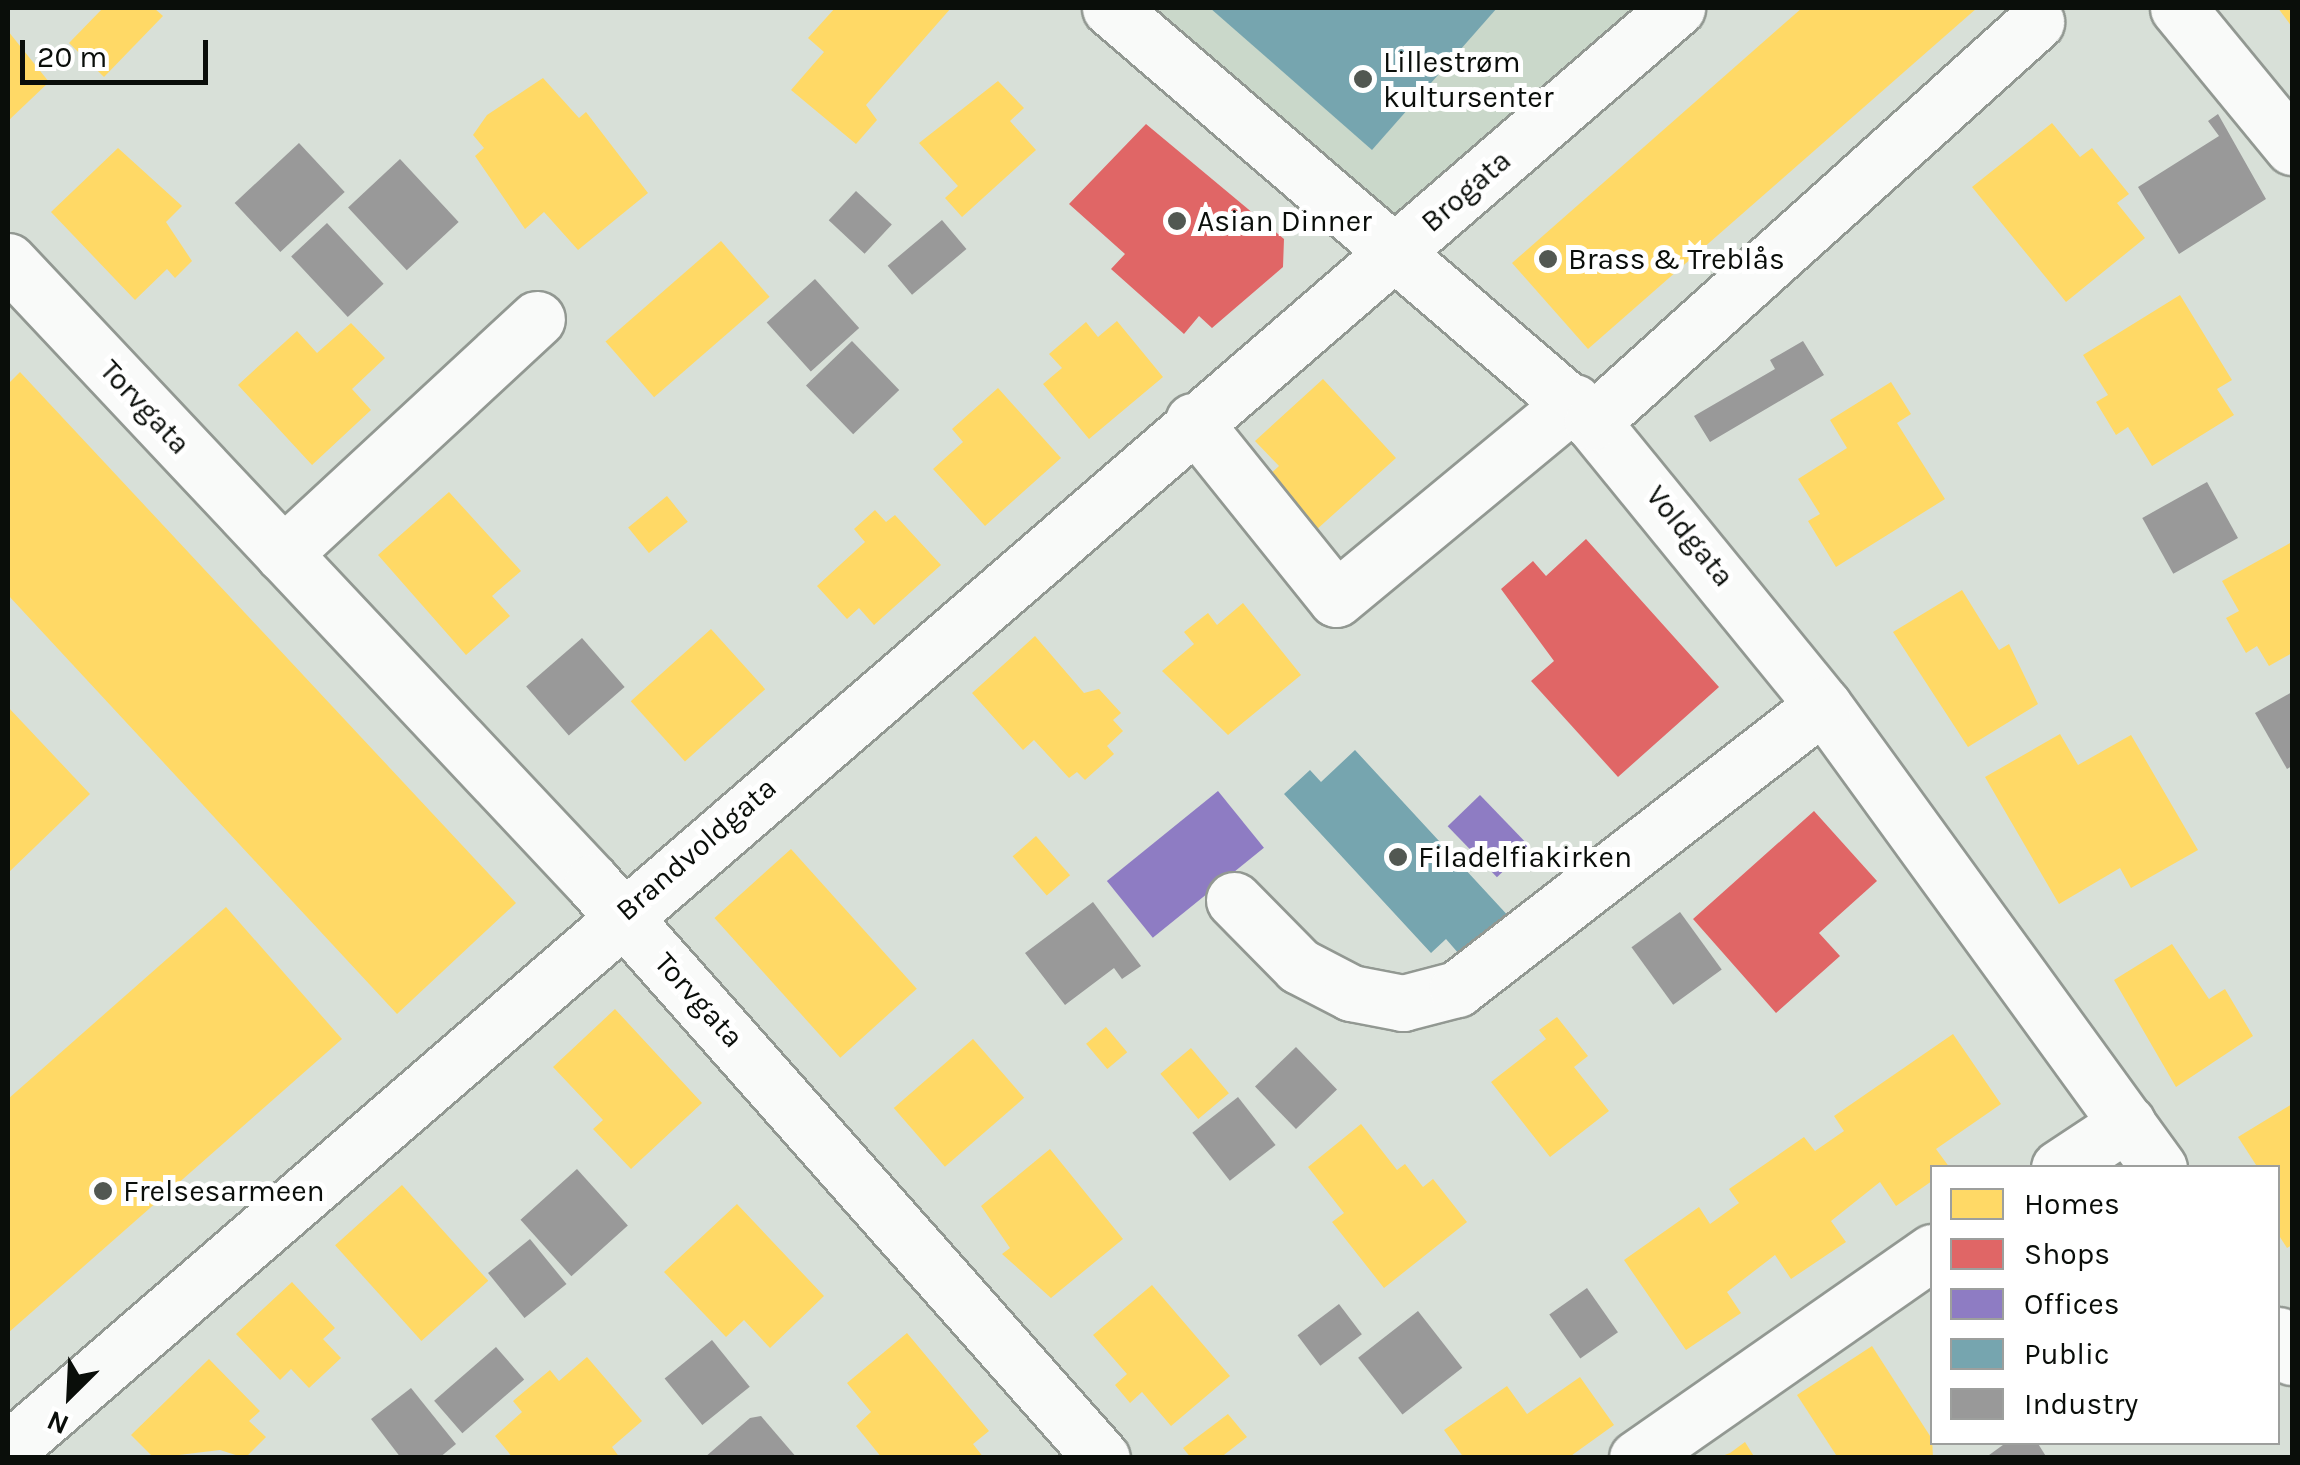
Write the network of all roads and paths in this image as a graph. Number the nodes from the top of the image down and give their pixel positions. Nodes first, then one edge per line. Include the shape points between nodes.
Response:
1 (1110, 8) edge
2 (1677, 8) edge
3 (2178, 8) edge
4 (2036, 22) dead end
5 (2292, 147) edge
6 (1391, 256) junction
7 (8, 261) edge
8 (537, 319) dead end
9 (1583, 412) junction
10 (1193, 421) junction
11 (282, 554) junction
12 (1823, 705) junction
13 (606, 898) junction
14 (1234, 900) dead end
15 (2127, 1123) junction
16 (2064, 1165) edge
17 (2157, 1165) edge
18 (1930, 1253) edge
19 (8, 1450) edge
20 (1102, 1458) edge
21 (1637, 1458) edge

1 - 6 street, Voldgata
2 - 6 street, Brogata
3 - 5 street
4 - 9 street
6 - 9 street, Voldgata
6 - 10 street, Brandvoldgata
7 - 11 street, Torvgata
8 - 11 street
9 - 10 street via 1336,599
9 - 12 street, Voldgata
10 - 13 street, Brandvoldgata
11 - 13 street, Torvgata
12 - 14 street via 1457,989 1403,1004 1351,993 1299,966
12 - 15 street, Voldgata
13 - 19 street, Brandvoldgata
13 - 20 street, Torvgata
15 - 16 street
15 - 17 street, Voldgata
18 - 21 street

